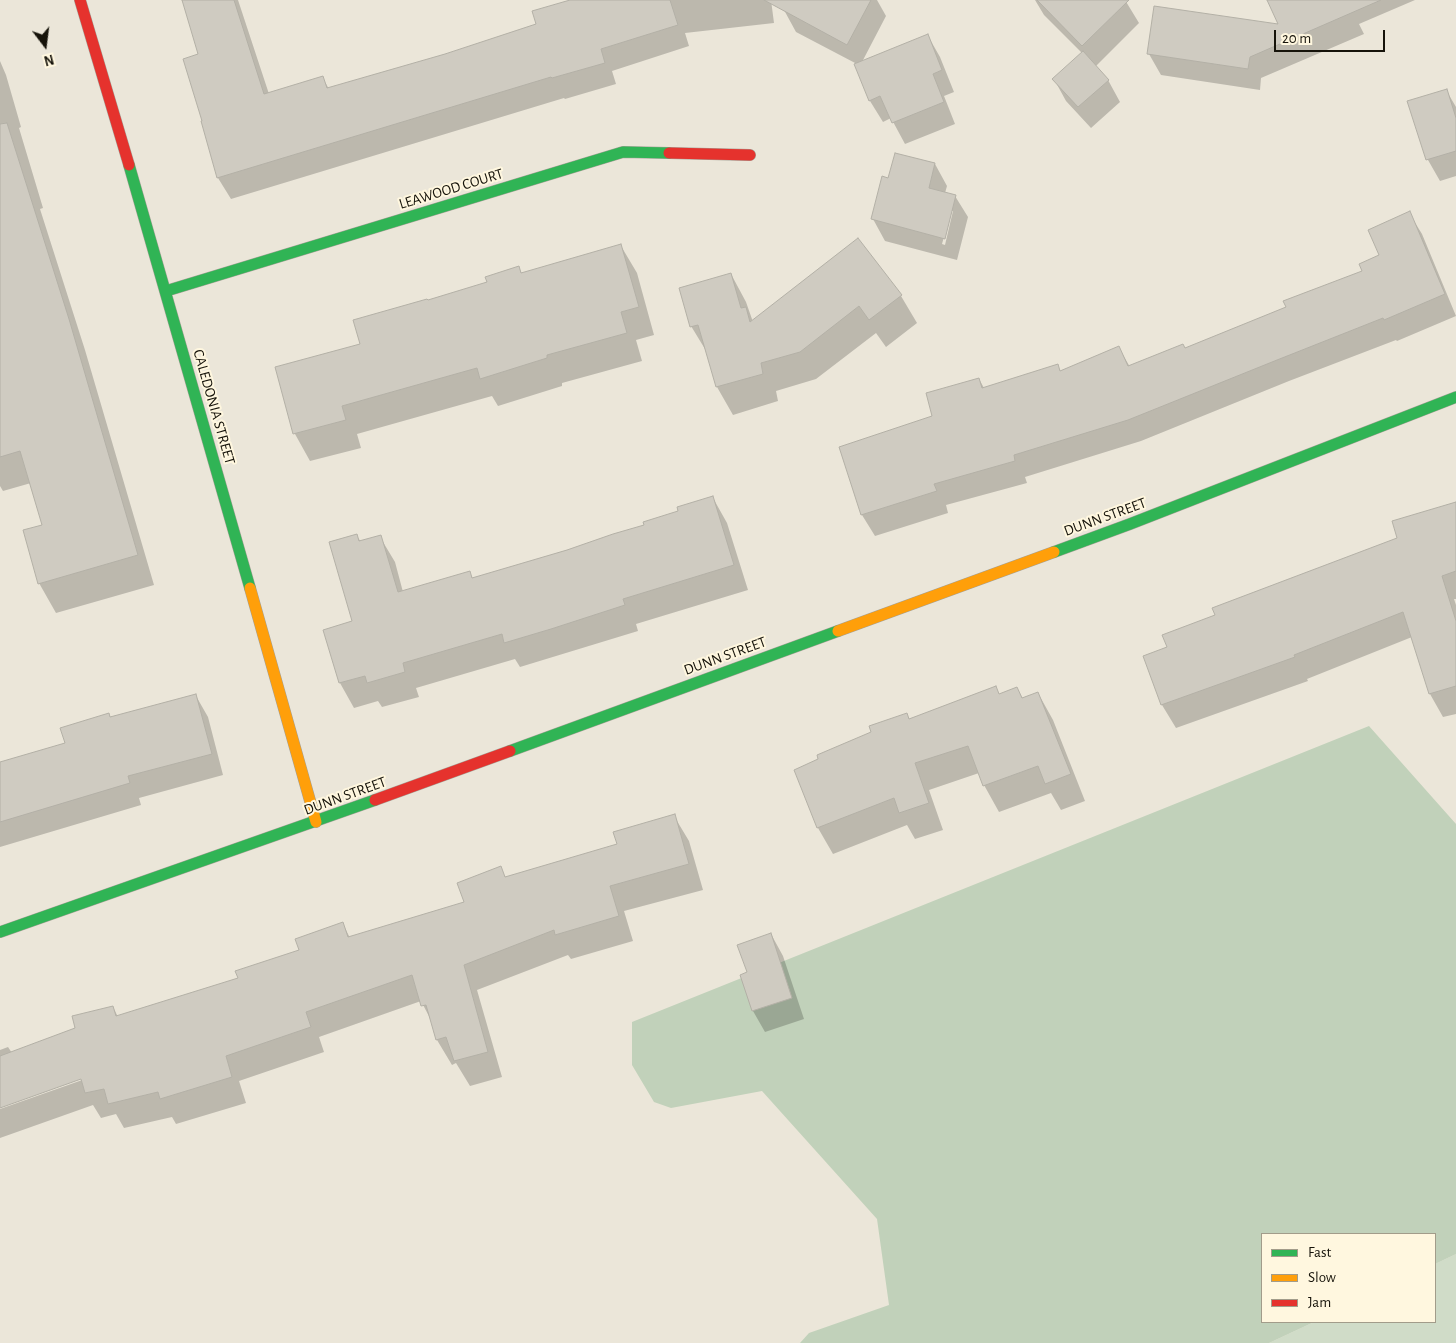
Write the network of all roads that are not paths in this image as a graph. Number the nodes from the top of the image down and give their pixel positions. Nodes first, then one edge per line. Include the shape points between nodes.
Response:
1 (80, 0) edge
2 (750, 155) dead end
3 (166, 291) junction
4 (1456, 397) edge
5 (316, 822) junction
6 (0, 932) edge

1 - 3 street, CALEDONIA STREET
2 - 3 street, LEAWOOD COURT via 623,152
3 - 5 street, CALEDONIA STREET
4 - 5 street, DUNN STREET via 1120,527
5 - 6 street, DUNN STREET

